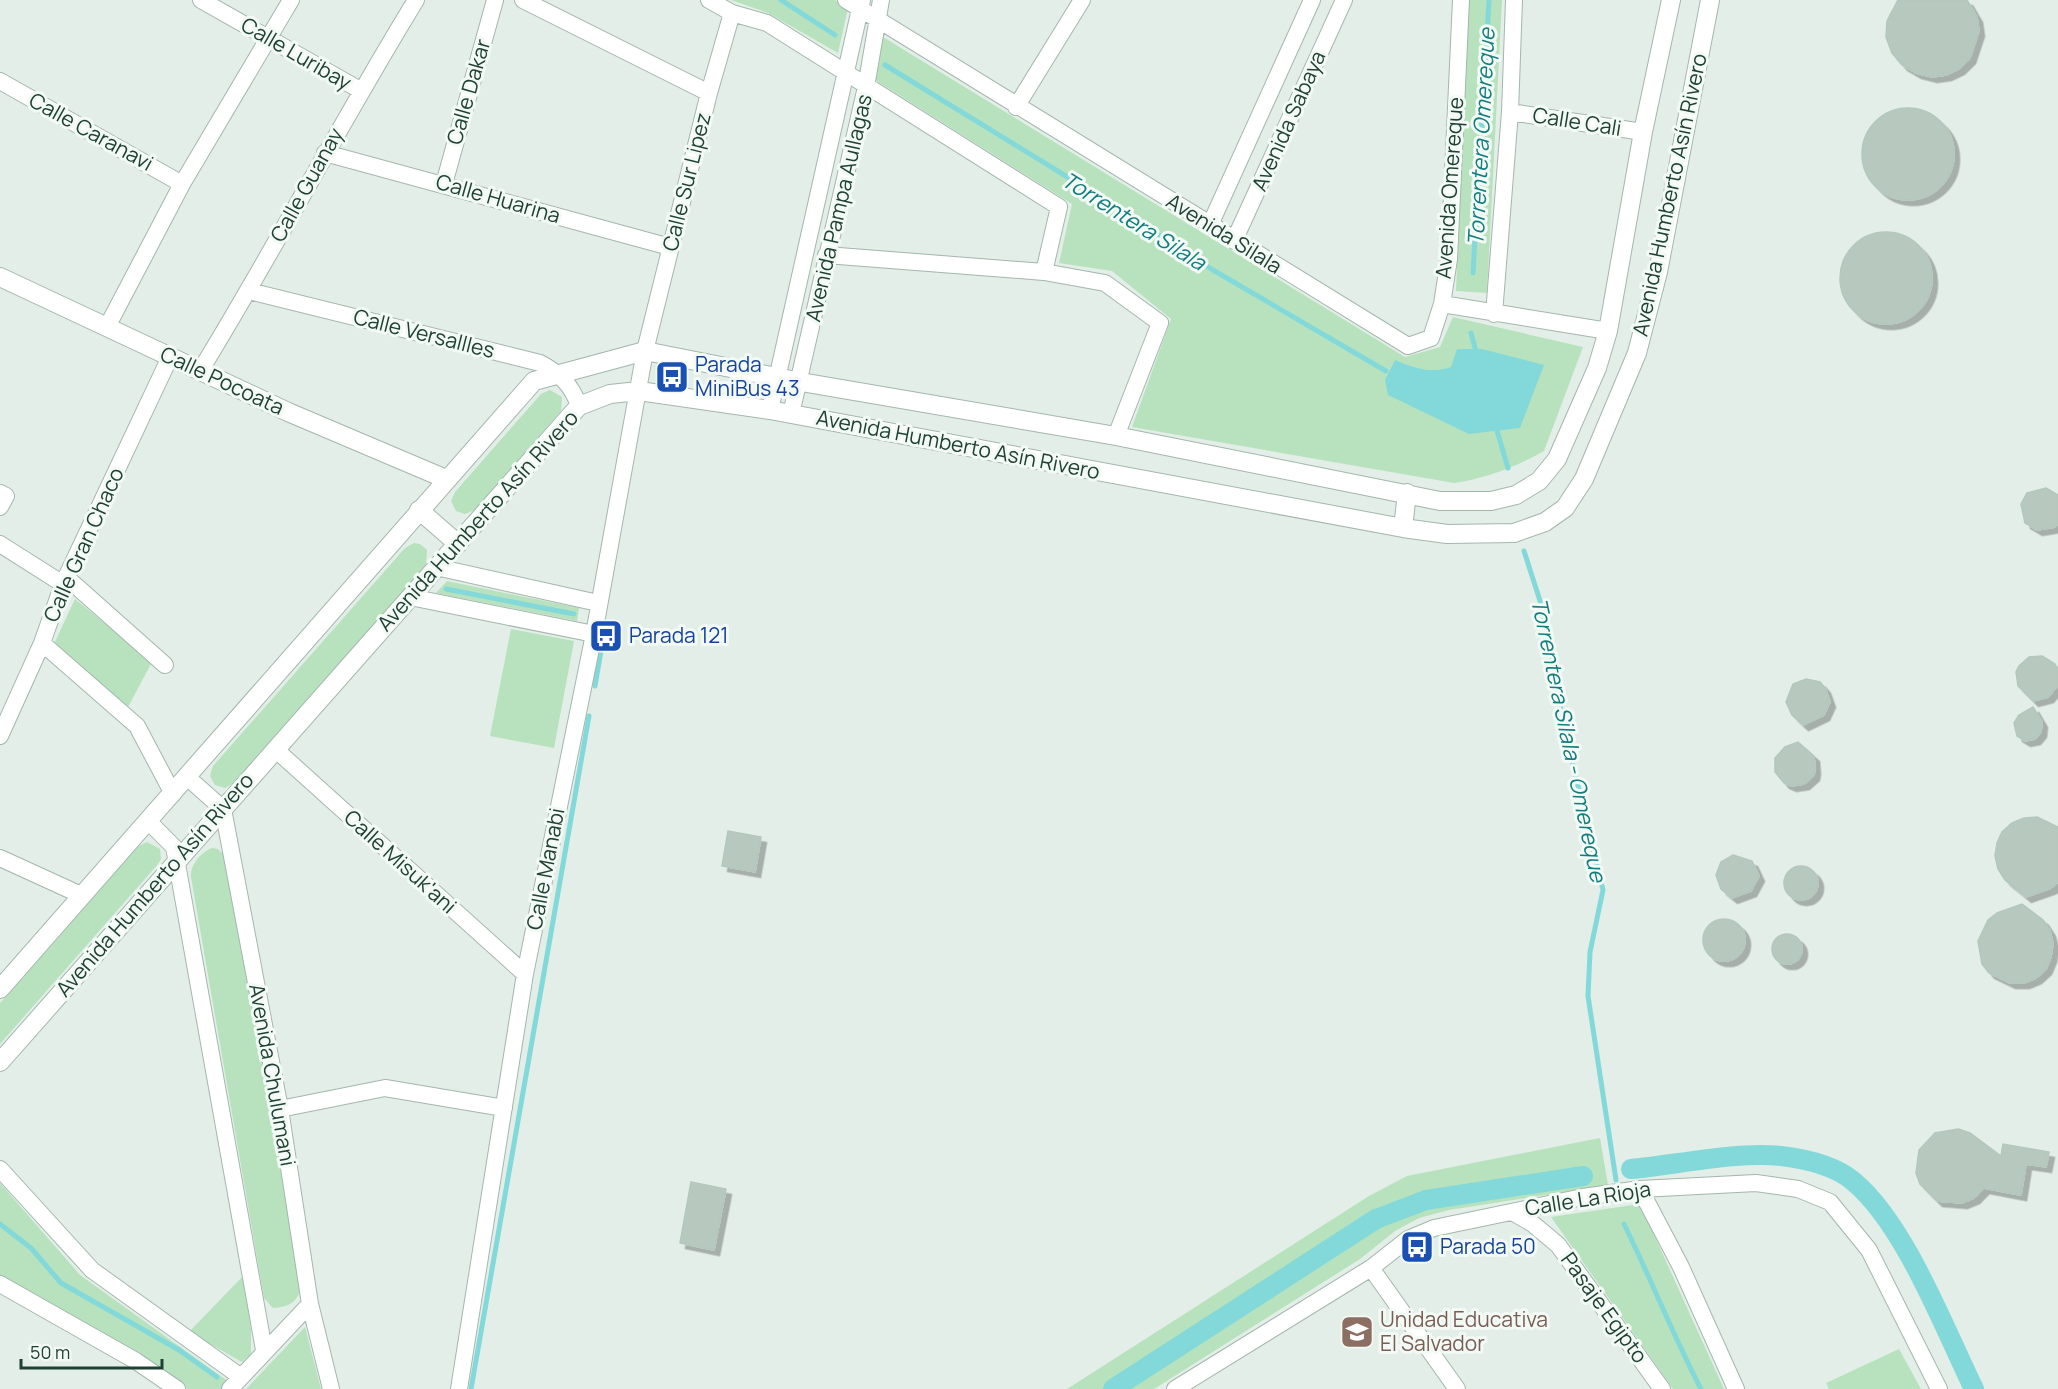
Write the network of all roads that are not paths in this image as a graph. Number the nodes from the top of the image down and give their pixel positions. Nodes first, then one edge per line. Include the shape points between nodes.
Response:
1 (201, 0) edge
2 (291, 0) edge
3 (416, 0) edge
4 (495, 0) edge
5 (524, 0) edge
6 (709, 0) edge
7 (881, 0) edge
8 (1082, 0) edge
9 (1312, 0) edge
10 (1344, 0) edge
11 (1461, 0) edge
12 (1514, 0) edge
13 (1671, 0) edge
14 (1710, 0) edge
15 (856, 3) edge
16 (732, 13) junction
17 (877, 20) junction
18 (270, 39) junction
19 (846, 72) junction
20 (0, 81) edge
21 (866, 87) junction
22 (360, 90) junction
23 (709, 93) junction
24 (1016, 107) junction
25 (1510, 112) junction
26 (1643, 132) junction
27 (325, 153) junction
28 (182, 184) junction
29 (444, 184) junction
30 (1210, 225) junction
31 (1234, 241) junction
32 (670, 247) junction
33 (826, 255) junction
34 (1044, 272) junction
35 (0, 277) edge
36 (249, 291) junction
37 (1442, 304) junction
38 (1494, 314) junction
39 (107, 327) junction
40 (1608, 331) junction
41 (645, 351) junction
42 (170, 357) junction
43 (200, 371) junction
44 (558, 373) junction
45 (776, 376) junction
46 (801, 382) junction
47 (639, 391) junction
48 (579, 406) junction
49 (770, 410) junction
50 (792, 414) junction
51 (1116, 436) junction
52 (446, 479) junction
53 (0, 493) edge
54 (1407, 494) junction
55 (0, 507) edge
56 (419, 510) junction
57 (1403, 528) junction
58 (0, 544) edge
59 (458, 544) junction
60 (436, 567) junction
61 (64, 580) junction
62 (411, 597) junction
63 (598, 603) junction
64 (594, 634) junction
65 (42, 643) junction
66 (165, 665) dead end
67 (0, 736) edge
68 (275, 749) junction
69 (188, 777) junction
70 (172, 794) junction
71 (223, 808) junction
72 (148, 821) junction
73 (0, 858) edge
74 (177, 859) junction
75 (81, 896) junction
76 (525, 974) junction
77 (0, 989) edge
78 (0, 1062) edge
79 (504, 1108) junction
80 (280, 1109) junction
81 (0, 1169) edge
82 (1640, 1189) junction
83 (1512, 1212) junction
84 (1371, 1268) junction
85 (0, 1284) edge
86 (310, 1304) junction
87 (264, 1350) junction
88 (236, 1383) edge
89 (177, 1389) edge
90 (331, 1389) edge
91 (459, 1389) edge
92 (1175, 1389) edge
93 (1457, 1389) edge
94 (1662, 1389) edge
95 (1736, 1389) edge
96 (1940, 1389) edge

1 - 18 street, Calle Luribay
2 - 18 street
3 - 22 street, Calle Guanay
4 - 29 street, Calle Dakar
5 - 23 street
6 - 16 street
7 - 17 street, Avenida Pampa Aullagas
8 - 24 street
9 - 30 street, Avenida Sabaya
10 - 31 street, Avenida Sabaya
11 - 37 street, Avenida Omereque via 1449,259
12 - 25 street
13 - 26 street, Avenida Humberto Asín Rivero
14 - 57 street, Avenida Humberto Asín Rivero via 1658,272 1637,353 1584,478 1565,508 1545,522 1514,533 1456,534
15 - 17 street, Avenida Silala
15 - 19 street, Avenida Pampa Aullagas
16 - 19 street via 767,23
16 - 23 street, Calle Sur Lipez
17 - 21 street, Avenida Pampa Aullagas
17 - 24 street, Avenida Silala
18 - 22 street, Calle Luribay
18 - 28 street
19 - 21 street
19 - 45 street, Avenida Pampa Aullagas
20 - 28 street, Calle Caranavi
21 - 33 street, Avenida Pampa Aullagas
21 - 34 street via 1059,207
22 - 27 street, Calle Guanay
23 - 32 street, Calle Sur Lipez
24 - 30 street, Avenida Silala
25 - 26 street, Calle Cali
25 - 38 street
26 - 40 street, Avenida Humberto Asín Rivero
27 - 29 street, Calle Huarina
27 - 36 street, Calle Guanay
28 - 39 street
29 - 32 street, Calle Huarina
30 - 31 street, Avenida Silala
31 - 37 street, Avenida Silala via 1408,346 1431,338
32 - 41 street, Calle Sur Lipez
33 - 34 street
33 - 46 street, Avenida Pampa Aullagas
34 - 51 street via 1105,283 1160,323
35 - 39 street, Calle Pocoata
36 - 43 street, Calle Guanay
36 - 44 street, Calle Versallles via 540,363
37 - 38 street
38 - 40 street
39 - 42 street, Calle Pocoata
40 - 54 street, Avenida Humberto Asín Rivero via 1597,368 1557,459 1539,481 1516,495 1491,501 1440,501
41 - 44 street, Avenida Humberto Asín Rivero
41 - 45 street, Avenida Humberto Asín Rivero
41 - 47 street, Calle Manabi
42 - 43 street, Calle Pocoata
42 - 61 street, Calle Gran Chaco
43 - 52 street, Calle Pocoata
44 - 48 street, Calle Versallles via 575,394
44 - 52 street, Avenida Humberto Asín Rivero via 534,381
45 - 46 street, Avenida Humberto Asín Rivero
45 - 49 street, Avenida Pampa Aullagas
46 - 50 street, Avenida Pampa Aullagas
46 - 51 street, Avenida Humberto Asín Rivero
47 - 48 street, Avenida Humberto Asín Rivero via 610,394
47 - 49 street, Avenida Humberto Asín Rivero
47 - 63 street, Calle Manabi
48 - 59 street, Avenida Humberto Asín Rivero
49 - 50 street, Avenida Humberto Asín Rivero
50 - 57 street, Avenida Humberto Asín Rivero
51 - 54 street, Avenida Humberto Asín Rivero
52 - 56 street, Avenida Humberto Asín Rivero
53 - 55 street via 6,496
54 - 57 street
56 - 59 street
56 - 69 street, Avenida Humberto Asín Rivero
58 - 61 street
59 - 60 street, Avenida Humberto Asín Rivero
60 - 62 street, Avenida Humberto Asín Rivero
60 - 63 street
61 - 65 street, Calle Gran Chaco
61 - 66 street
62 - 64 street
62 - 68 street, Avenida Humberto Asín Rivero
63 - 64 street, Calle Manabi
64 - 76 street, Calle Manabi
65 - 67 street, Calle Gran Chaco
65 - 70 street via 136,726
68 - 71 street, Avenida Humberto Asín Rivero
68 - 76 street, Calle Misuk'ani
69 - 70 street, Avenida Humberto Asín Rivero
69 - 71 street
70 - 72 street, Avenida Humberto Asín Rivero
71 - 74 street, Avenida Humberto Asín Rivero
71 - 80 street, Avenida Chulumani
72 - 74 street via 174,847
72 - 75 street, Avenida Humberto Asín Rivero
73 - 75 street
74 - 78 street, Avenida Humberto Asín Rivero
74 - 87 street
75 - 77 street, Avenida Humberto Asín Rivero
76 - 79 street, Calle Manabi
79 - 80 street via 385,1088
79 - 91 street, Calle Manabi
80 - 86 street, Avenida Chulumani
81 - 88 street via 92,1270
82 - 83 street, Calle La Rioja
82 - 95 street via 1681,1267
82 - 96 street, Calle La Rioja via 1756,1183 1797,1189 1830,1202 1869,1250
83 - 84 street, Calle La Rioja via 1434,1228 1408,1239
83 - 94 street, Pasaje Egipto via 1557,1245
84 - 92 street, Calle La Rioja
84 - 93 street
85 - 89 street via 136,1361
86 - 87 street
86 - 90 street, Avenida Chulumani
87 - 88 street

